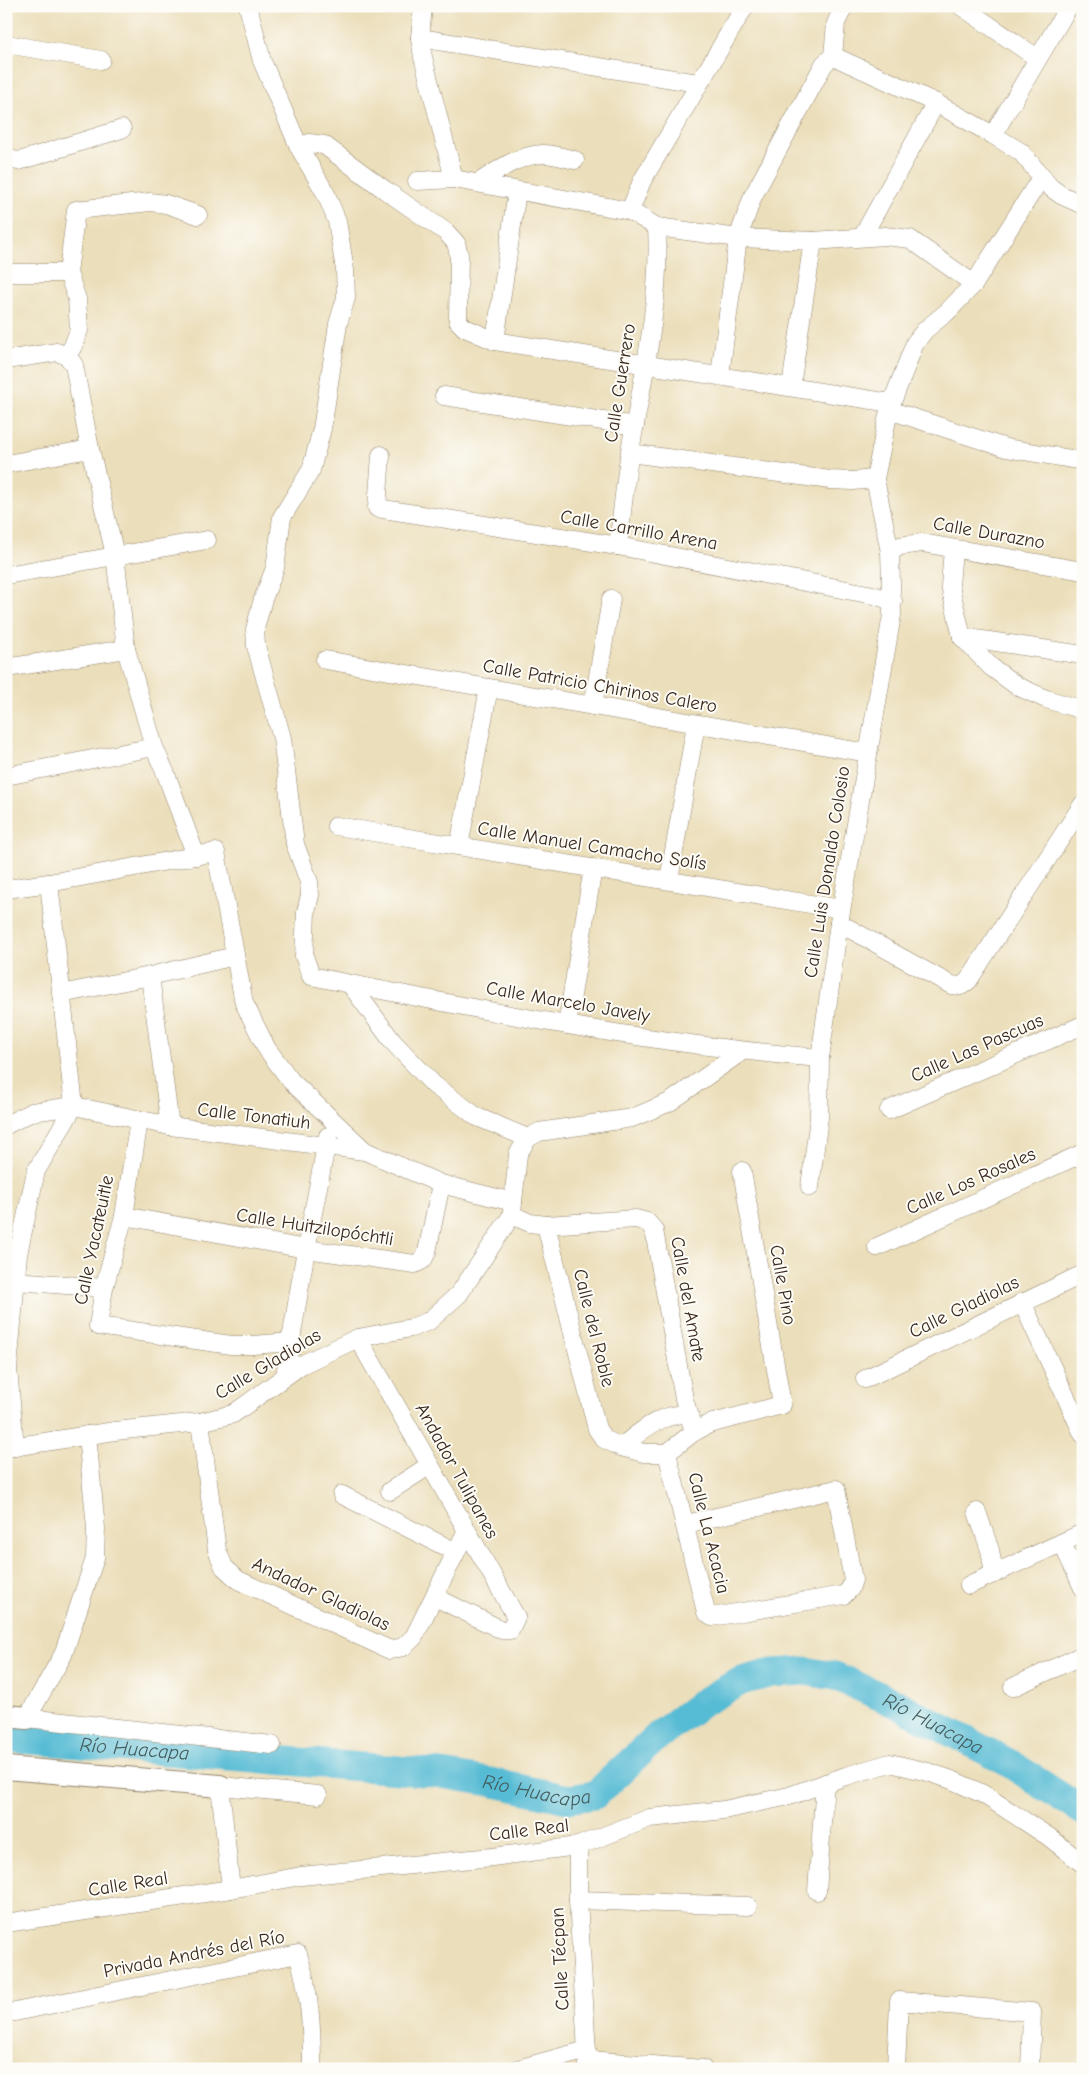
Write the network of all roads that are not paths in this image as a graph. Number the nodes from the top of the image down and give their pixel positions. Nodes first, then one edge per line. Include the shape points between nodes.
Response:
1 (248, 6) edge
2 (422, 6) edge
3 (745, 6) edge
4 (844, 6) edge
5 (961, 6) edge
6 (1069, 6) edge
7 (420, 38) junction
8 (6, 44) edge
9 (833, 56) junction
10 (1037, 58) junction
11 (101, 60) dead end
12 (698, 83) junction
13 (936, 103) junction
14 (122, 129) dead end
15 (993, 135) junction
16 (299, 147) junction
17 (6, 159) edge
18 (574, 160) dead end
19 (1042, 176) junction
20 (454, 179) junction
21 (417, 181) dead end
22 (478, 183) junction
23 (517, 191) junction
24 (1083, 205) edge
25 (630, 211) junction
26 (198, 215) dead end
27 (657, 226) junction
28 (862, 237) junction
29 (738, 238) junction
30 (813, 241) junction
31 (6, 273) edge
32 (68, 273) junction
33 (974, 284) junction
34 (495, 341) junction
35 (67, 356) junction
36 (6, 360) edge
37 (647, 366) junction
38 (720, 375) junction
39 (791, 386) junction
40 (444, 396) dead end
41 (890, 406) junction
42 (635, 426) junction
43 (90, 450) junction
44 (630, 453) junction
45 (381, 455) dead end
46 (1083, 461) edge
47 (6, 464) edge
48 (876, 479) junction
49 (207, 540) dead end
50 (618, 546) junction
51 (953, 549) junction
52 (890, 552) junction
53 (115, 555) junction
54 (1083, 571) edge
55 (6, 575) edge
56 (612, 599) dead end
57 (893, 601) junction
58 (962, 638) junction
59 (126, 649) junction
60 (1083, 655) edge
61 (324, 660) dead end
62 (6, 668) edge
63 (489, 688) junction
64 (593, 706) junction
65 (1083, 710) edge
66 (696, 724) junction
67 (154, 747) junction
68 (868, 753) junction
69 (6, 776) edge
70 (1083, 804) edge
71 (336, 826) dead end
72 (459, 846) junction
73 (196, 856) junction
74 (593, 868) junction
75 (669, 880) junction
76 (48, 883) junction
77 (6, 888) edge
78 (840, 916) junction
79 (235, 956) junction
80 (150, 976) junction
81 (350, 984) junction
82 (61, 994) junction
83 (568, 1025) junction
84 (1083, 1025) edge
85 (741, 1052) junction
86 (820, 1058) junction
87 (74, 1106) junction
88 (889, 1110) dead end
89 (139, 1120) junction
90 (332, 1120) junction
91 (6, 1125) edge
92 (170, 1126) junction
93 (528, 1138) junction
94 (324, 1147) junction
95 (365, 1151) junction
96 (1083, 1153) edge
97 (742, 1171) dead end
98 (441, 1184) junction
99 (810, 1187) dead end
100 (513, 1208) junction
101 (124, 1216) junction
102 (546, 1225) junction
103 (877, 1247) dead end
104 (306, 1250) junction
105 (1083, 1274) edge
106 (16, 1281) junction
107 (104, 1288) junction
108 (1022, 1302) junction
109 (358, 1338) junction
110 (290, 1342) junction
111 (285, 1376) junction
112 (865, 1379) dead end
113 (1076, 1402) edge
114 (688, 1414) junction
115 (200, 1422) junction
116 (694, 1432) junction
117 (1083, 1434) edge
118 (86, 1435) junction
119 (10, 1447) edge
120 (621, 1447) junction
121 (667, 1453) junction
122 (430, 1465) junction
123 (390, 1491) dead end
124 (342, 1495) dead end
125 (977, 1512) dead end
126 (686, 1524) junction
127 (466, 1532) junction
128 (1083, 1533) edge
129 (1062, 1543) junction
130 (456, 1552) junction
131 (994, 1574) junction
132 (969, 1585) dead end
133 (1083, 1588) edge
134 (435, 1597) junction
135 (1083, 1655) edge
136 (1013, 1687) dead end
137 (16, 1717) edge
138 (272, 1745) dead end
139 (6, 1768) edge
140 (825, 1783) junction
141 (220, 1786) junction
142 (318, 1794) dead end
143 (578, 1846) junction
144 (1083, 1864) edge
145 (231, 1889) junction
146 (817, 1891) dead end
147 (578, 1900) junction
148 (748, 1906) dead end
149 (6, 1923) edge
150 (15, 2012) dead end
151 (588, 2060) edge
152 (312, 2069) edge
153 (518, 2069) edge
154 (703, 2069) edge
155 (896, 2069) edge
156 (1030, 2069) edge

1 - 16 street via 262,61
2 - 7 street
3 - 12 street
4 - 9 street via 836,23
5 - 10 street
6 - 10 street
7 - 12 street
7 - 20 street via 422,57
8 - 11 street
9 - 13 street
9 - 29 street via 824,64 752,196
10 - 15 street
12 - 25 street via 642,181
13 - 15 street
13 - 28 street
14 - 17 street via 20,161
15 - 19 street via 1021,152
16 - 34 street via 309,143 324,145 446,232 456,243 459,254 458,321 465,328
16 - 81 street, Calle Marcelo Javely via 326,194 337,221 346,298 338,324 322,429 312,470 282,517 275,568 263,599 255,638 282,738 295,844 309,882 304,956 310,976
18 - 22 street via 544,154 526,157 509,163
19 - 24 street via 1061,195
19 - 33 street
20 - 21 street
20 - 22 street
22 - 23 street
23 - 25 street
23 - 34 street
25 - 27 street
26 - 32 street via 150,202 76,210
27 - 29 street
27 - 37 street, Calle Guerrero via 658,253
28 - 30 street
28 - 33 street via 910,239
29 - 30 street
29 - 38 street
30 - 39 street
31 - 32 street
32 - 35 street via 77,300 79,330
33 - 41 street via 915,343
34 - 37 street
35 - 36 street via 57,352
35 - 43 street via 74,365
37 - 38 street
37 - 42 street, Calle Guerrero
38 - 39 street
39 - 41 street
40 - 42 street
41 - 46 street via 1006,448
41 - 48 street
42 - 44 street, Calle Guerrero
43 - 47 street
43 - 53 street
44 - 48 street via 830,480
44 - 50 street, Calle Guerrero
45 - 50 street, Calle Carrillo Arena via 377,508
48 - 52 street, Calle Luis Donaldo Colosio
49 - 53 street
50 - 57 street, Calle Carrillo Arena
51 - 52 street, Calle Durazno via 922,543 900,546
51 - 54 street, Calle Durazno
51 - 58 street via 950,586
52 - 57 street, Calle Luis Donaldo Colosio
53 - 55 street
53 - 59 street
56 - 64 street
57 - 68 street, Calle Luis Donaldo Colosio
58 - 60 street
58 - 65 street via 991,667 1017,686
59 - 62 street
59 - 67 street
61 - 63 street, Calle Patricio Chirinos Calero
63 - 64 street, Calle Patricio Chirinos Calero
63 - 72 street
64 - 66 street, Calle Patricio Chirinos Calero
66 - 68 street, Calle Patricio Chirinos Calero
66 - 75 street
67 - 69 street
67 - 73 street
68 - 78 street, Calle Luis Donaldo Colosio
70 - 78 street, Calle Manuel Camacho Solís via 968,981 961,986 951,985
71 - 72 street, Calle Manuel Camacho Solís
72 - 74 street, Calle Manuel Camacho Solís
73 - 76 street
73 - 79 street via 216,852
74 - 75 street, Calle Manuel Camacho Solís
74 - 83 street
75 - 78 street, Calle Manuel Camacho Solís
76 - 77 street
76 - 82 street
78 - 86 street, Calle Luis Donaldo Colosio
79 - 80 street
79 - 90 street via 244,1003 267,1049 291,1081
80 - 82 street
80 - 92 street
81 - 83 street, Calle Marcelo Javely
81 - 93 street via 393,1042 434,1085 477,1117
82 - 87 street
83 - 85 street, Calle Marcelo Javely
84 - 88 street, Calle Las Pascuas
85 - 86 street, Calle Marcelo Javely
85 - 93 street via 670,1102 632,1118 539,1132
86 - 99 street, Calle Luis Donaldo Colosio via 819,1117
87 - 89 street, Calle Tonatiuh
87 - 91 street via 32,1112
87 - 106 street via 36,1171 18,1254
89 - 92 street, Calle Tonatiuh
89 - 101 street, Calle Yacateuitle
90 - 94 street
90 - 95 street
92 - 94 street, Calle Tonatiuh
93 - 100 street via 518,1154
94 - 95 street, Calle Tonatiuh
94 - 104 street
95 - 98 street, Calle del Amate
96 - 103 street, Calle Los Rosales
97 - 116 street, Calle Pino via 782,1405 709,1424
98 - 100 street, Calle del Amate
98 - 104 street, Calle Huitzilopóchtli via 426,1252 423,1260 416,1264
100 - 102 street, Calle del Amate via 530,1223
100 - 109 street, Calle Gladiolas via 459,1294 428,1321 411,1328
101 - 104 street, Calle Huitzilopóchtli
101 - 107 street, Calle Yacateuitle
102 - 114 street, Calle del Amate via 636,1218 647,1222 654,1230
102 - 120 street, Calle del Roble via 597,1429 604,1439
104 - 110 street
105 - 108 street, Calle Gladiolas
106 - 107 street
106 - 119 street via 8,1370
107 - 110 street, Calle Yacateuitle via 98,1326 253,1346
108 - 112 street, Calle Gladiolas
108 - 113 street
109 - 111 street, Calle Gladiolas
109 - 122 street, Andador Tulipanes
110 - 111 street
111 - 115 street, Calle Gladiolas via 233,1414
113 - 117 street
114 - 116 street, Calle del Amate
114 - 120 street via 657,1420
115 - 118 street, Calle Gladiolas
115 - 134 street, Andador Gladiolas via 217,1550 224,1567 238,1580 390,1650 403,1647 414,1637
116 - 121 street
118 - 119 street, Calle Gladiolas
118 - 137 street via 96,1528 95,1558 63,1656
120 - 121 street via 644,1453
121 - 126 street, Calle La Acacia
122 - 123 street
122 - 127 street, Andador Tulipanes
124 - 130 street
125 - 131 street
126 - 126 street, Calle La Acacia via 706,1612 712,1617 844,1595 850,1589 853,1580 836,1489
127 - 130 street
127 - 134 street, Andador Tulipanes via 516,1617 514,1624 510,1630 502,1630
128 - 129 street
129 - 131 street
129 - 133 street
130 - 134 street
131 - 132 street
135 - 136 street
137 - 138 street
139 - 141 main road
140 - 143 street, Calle Real via 789,1796 724,1810 650,1818
140 - 144 street, Calle Real via 890,1763 928,1772 983,1794 1049,1837
140 - 146 street
141 - 142 street
141 - 145 street
143 - 145 street, Calle Real via 301,1876
143 - 147 street, Calle Técpan
145 - 149 street, Calle Real
147 - 148 street
147 - 151 street, Calle Técpan
150 - 152 street, Privada Andrés del Río via 298,1954 312,2023
151 - 153 street
151 - 154 street
155 - 156 street via 899,2001 1032,2012

